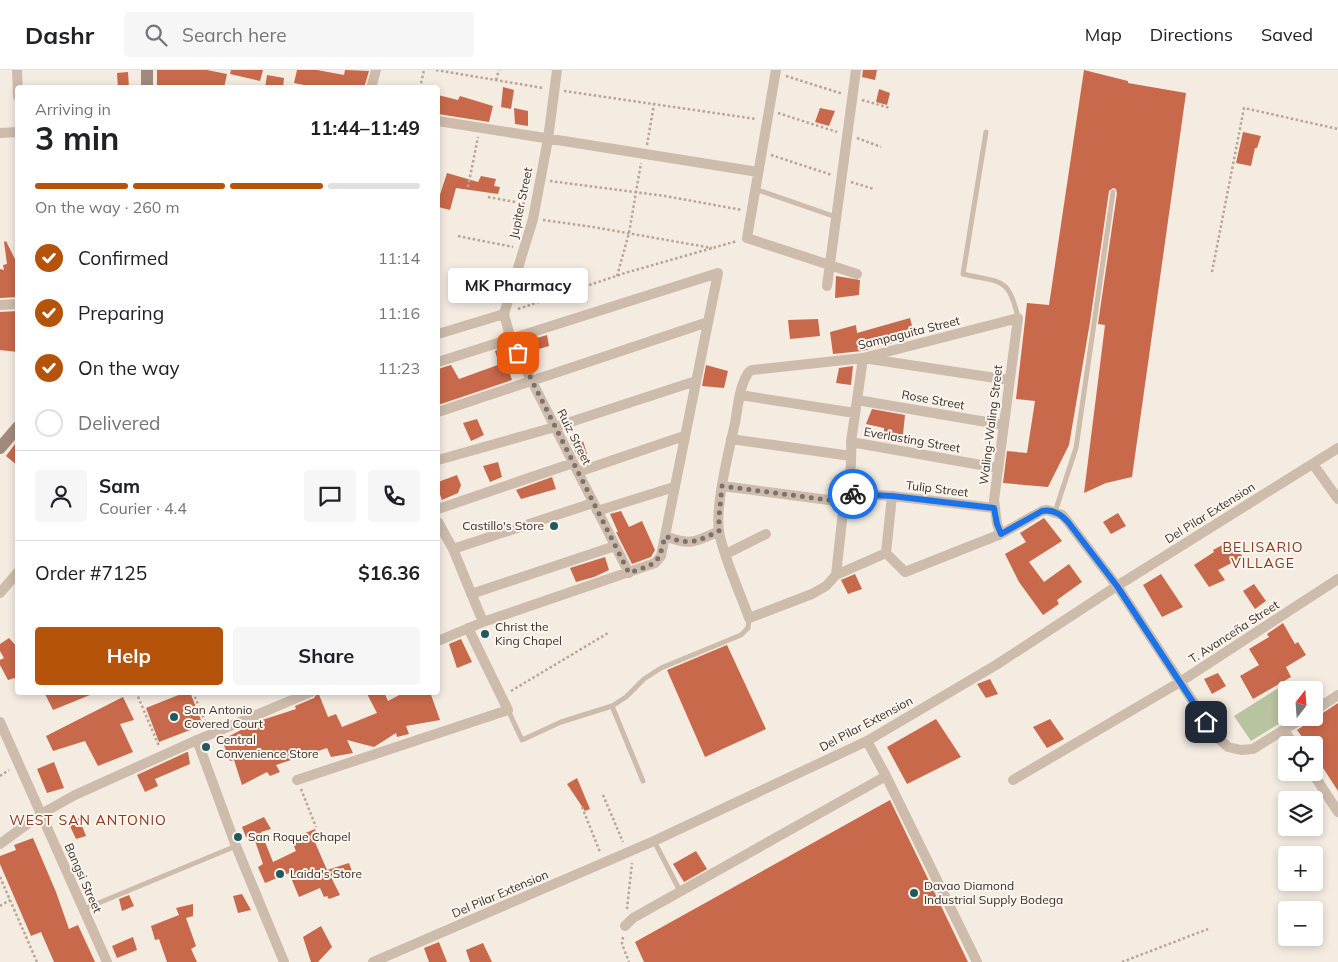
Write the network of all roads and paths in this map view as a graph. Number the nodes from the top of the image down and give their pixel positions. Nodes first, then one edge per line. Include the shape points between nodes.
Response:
1 (16, 70) edge
2 (147, 70) edge
3 (376, 70) edge
4 (424, 70) edge
5 (436, 70) edge
6 (499, 70) edge
7 (557, 70) edge
8 (856, 70) edge
9 (776, 71) edge
10 (496, 80) junction
11 (17, 85) edge
12 (147, 85) edge
13 (372, 85) edge
14 (421, 85) edge
15 (554, 90) junction
16 (851, 96) junction
17 (654, 104) junction
18 (890, 108) dead end
19 (769, 110) junction
20 (440, 121) edge
21 (767, 121) junction
22 (480, 128) junction
23 (1338, 129) edge
24 (15, 132) edge
25 (986, 132) dead end
26 (0, 133) edge
27 (848, 135) junction
28 (548, 139) junction
29 (881, 147) dead end
30 (762, 152) junction
31 (644, 154) junction
32 (758, 172) junction
33 (841, 178) junction
34 (540, 179) junction
35 (468, 186) dead end
36 (755, 189) junction
37 (874, 189) dead end
38 (637, 192) junction
39 (1113, 192) dead end
40 (488, 197) dead end
41 (535, 206) junction
42 (751, 212) junction
43 (837, 217) junction
44 (533, 218) junction
45 (629, 233) junction
46 (458, 236) dead end
47 (746, 238) junction
48 (714, 248) junction
49 (524, 249) junction
50 (830, 265) junction
51 (1212, 272) dead end
52 (857, 274) dead end
53 (617, 276) junction
54 (828, 286) dead end
55 (15, 304) edge
56 (0, 305) edge
57 (504, 314) junction
58 (1018, 318) junction
59 (708, 322) junction
60 (440, 333) edge
61 (511, 340) junction
62 (863, 358) junction
63 (440, 361) edge
64 (531, 380) junction
65 (1009, 380) junction
66 (696, 381) junction
67 (740, 395) junction
68 (857, 400) junction
69 (440, 411) edge
70 (855, 413) junction
71 (1004, 425) junction
72 (555, 427) junction
73 (15, 430) edge
74 (684, 436) junction
75 (731, 439) junction
76 (851, 442) junction
77 (0, 448) edge
78 (1338, 448) edge
79 (852, 456) junction
80 (440, 459) edge
81 (1313, 464) junction
82 (575, 467) junction
83 (998, 468) junction
84 (722, 486) junction
85 (674, 487) junction
86 (892, 496) junction
87 (845, 498) junction
88 (1338, 499) edge
89 (440, 507) edge
90 (595, 507) junction
91 (994, 508) junction
92 (1055, 512) junction
93 (440, 526) edge
94 (719, 531) junction
95 (766, 534) dead end
96 (1001, 534) junction
97 (665, 536) junction
98 (615, 546) junction
99 (453, 549) junction
100 (886, 553) junction
101 (726, 554) junction
102 (629, 573) junction
103 (836, 574) junction
104 (15, 576) edge
105 (1338, 579) edge
106 (1117, 586) junction
107 (0, 593) edge
108 (471, 594) junction
109 (749, 618) junction
110 (483, 622) junction
111 (468, 628) junction
112 (608, 633) dead end
113 (440, 640) edge
114 (1180, 682) junction
115 (137, 695) edge
116 (194, 695) edge
117 (304, 695) edge
118 (1338, 695) edge
119 (502, 697) junction
120 (1323, 705) edge
121 (612, 706) junction
122 (508, 710) junction
123 (0, 722) edge
124 (1290, 726) edge
125 (1284, 730) junction
126 (210, 735) junction
127 (1288, 736) edge
128 (197, 740) junction
129 (867, 741) junction
130 (163, 755) junction
131 (886, 776) junction
132 (297, 780) joint
133 (1014, 780) dead end
134 (643, 781) dead end
135 (1318, 781) edge
136 (603, 795) dead end
137 (582, 807) dead end
138 (1338, 812) edge
139 (41, 814) junction
140 (316, 827) dead end
141 (654, 841) junction
142 (0, 844) edge
143 (236, 846) junction
144 (627, 852) junction
145 (604, 862) junction
146 (0, 877) edge
147 (681, 892) junction
148 (10, 900) junction
149 (0, 906) edge
150 (83, 909) junction
151 (625, 926) junction
152 (1208, 928) dead end
153 (37, 962) edge
154 (107, 962) edge
155 (284, 962) edge
156 (373, 962) edge
157 (629, 962) edge
158 (977, 962) edge
159 (1122, 962) edge

1 - 11 street
2 - 12 street
3 - 13 street
4 - 14 path
5 - 10 path
6 - 10 path
7 - 15 street, Jupiter Street
8 - 16 street
9 - 16 path
9 - 19 street
10 - 15 path
15 - 17 path
15 - 28 street, Jupiter Street
16 - 18 path
16 - 27 street
17 - 21 path
17 - 31 path
19 - 21 street
19 - 27 path
20 - 22 street
21 - 30 street
22 - 28 street
22 - 35 path
23 - 51 path via 1244,108
24 - 26 street
25 - 58 lane via 964,274 1002,283 1009,289
27 - 29 path
27 - 33 street
28 - 31 street
28 - 34 street, Jupiter Street
30 - 32 street
30 - 33 path
31 - 32 street
31 - 38 path
32 - 36 street
33 - 37 path
33 - 43 street
34 - 38 path
34 - 41 street, Jupiter Street
36 - 42 street
36 - 43 lane
38 - 42 path
38 - 45 path
39 - 92 lane via 1076,448
40 - 41 path
41 - 44 street, Jupiter Street
42 - 47 street
43 - 50 street
44 - 45 path
44 - 49 street, Jupiter Street
45 - 48 path
45 - 53 path
46 - 49 path
47 - 48 path
47 - 50 street
48 - 53 path
49 - 57 street, Jupiter Street
50 - 52 street
50 - 54 street
53 - 57 path
55 - 56 street
57 - 60 street
57 - 61 street
58 - 62 street, Sampaguita Street
58 - 65 street, Waling-Waling Street
59 - 61 street via 718,273
59 - 64 street
59 - 66 street
61 - 63 street
61 - 64 street, Ruiz Street
62 - 65 street
62 - 67 street, Sampaguita Street via 752,370 747,373
62 - 68 street
64 - 69 street
64 - 72 street, Ruiz Street
65 - 71 street, Waling-Waling Street
66 - 72 street
66 - 74 street
67 - 70 street
67 - 75 street
68 - 70 street
68 - 71 street, Rose Street
70 - 76 street
71 - 83 street, Waling-Waling Street
72 - 80 street
72 - 82 street, Ruiz Street
73 - 77 street
74 - 82 street
74 - 85 street
75 - 79 street
75 - 84 street
76 - 79 street
76 - 83 street, Everlasting Street
78 - 81 street, Del Pilar Extension
79 - 87 street
81 - 88 street
81 - 106 street, Del Pilar Extension
82 - 89 street
82 - 90 street, Ruiz Street
83 - 91 street, Waling-Waling Street
84 - 87 street, Tulip Street
84 - 94 street
85 - 90 street
85 - 97 street
86 - 87 street, Tulip Street
86 - 91 street, Tulip Street
86 - 100 street
87 - 103 street
90 - 98 street, Ruiz Street
90 - 99 street
91 - 96 street, Waling-Waling Street
92 - 96 street via 1048,510 1035,514
92 - 106 street via 1068,522
93 - 99 street
94 - 97 street via 702,540 688,542
94 - 101 street
95 - 101 street
96 - 100 street via 905,572
97 - 102 street via 661,556 655,563
98 - 102 street, Ruiz Street
98 - 108 street
99 - 108 street
100 - 103 street
101 - 109 street
102 - 110 street
103 - 109 street via 826,586 812,594
104 - 107 street
105 - 114 street, T. Avanceña Street
106 - 114 street
106 - 129 street, Del Pilar Extension via 996,665
108 - 110 street
109 - 121 lane via 748,628 741,635 661,668
110 - 111 street
111 - 113 street
111 - 119 street
112 - 119 path
114 - 125 street via 1215,735 1228,747 1253,749
114 - 133 street, T. Avanceña Street
115 - 130 path
116 - 126 path
117 - 126 street
118 - 120 street
119 - 122 street
121 - 122 lane via 561,722 522,740
121 - 134 lane
122 - 132 street
123 - 139 street, Bangsi Street
124 - 125 street
125 - 127 street
126 - 128 street
128 - 130 street
128 - 143 street
129 - 131 street
129 - 141 street, Del Pilar Extension
130 - 139 street
131 - 147 street
131 - 158 street
132 - 140 path
135 - 138 street
136 - 144 path
137 - 145 path
139 - 142 street
139 - 150 street, Bangsi Street
141 - 144 street, Del Pilar Extension
141 - 147 lane
143 - 150 lane
143 - 155 street
144 - 145 street, Del Pilar Extension
144 - 151 path via 633,865
145 - 156 street, Del Pilar Extension
146 - 148 path
147 - 151 street via 633,918
148 - 149 path
148 - 153 path
150 - 154 street, Bangsi Street
151 - 157 path via 622,944
152 - 159 path

